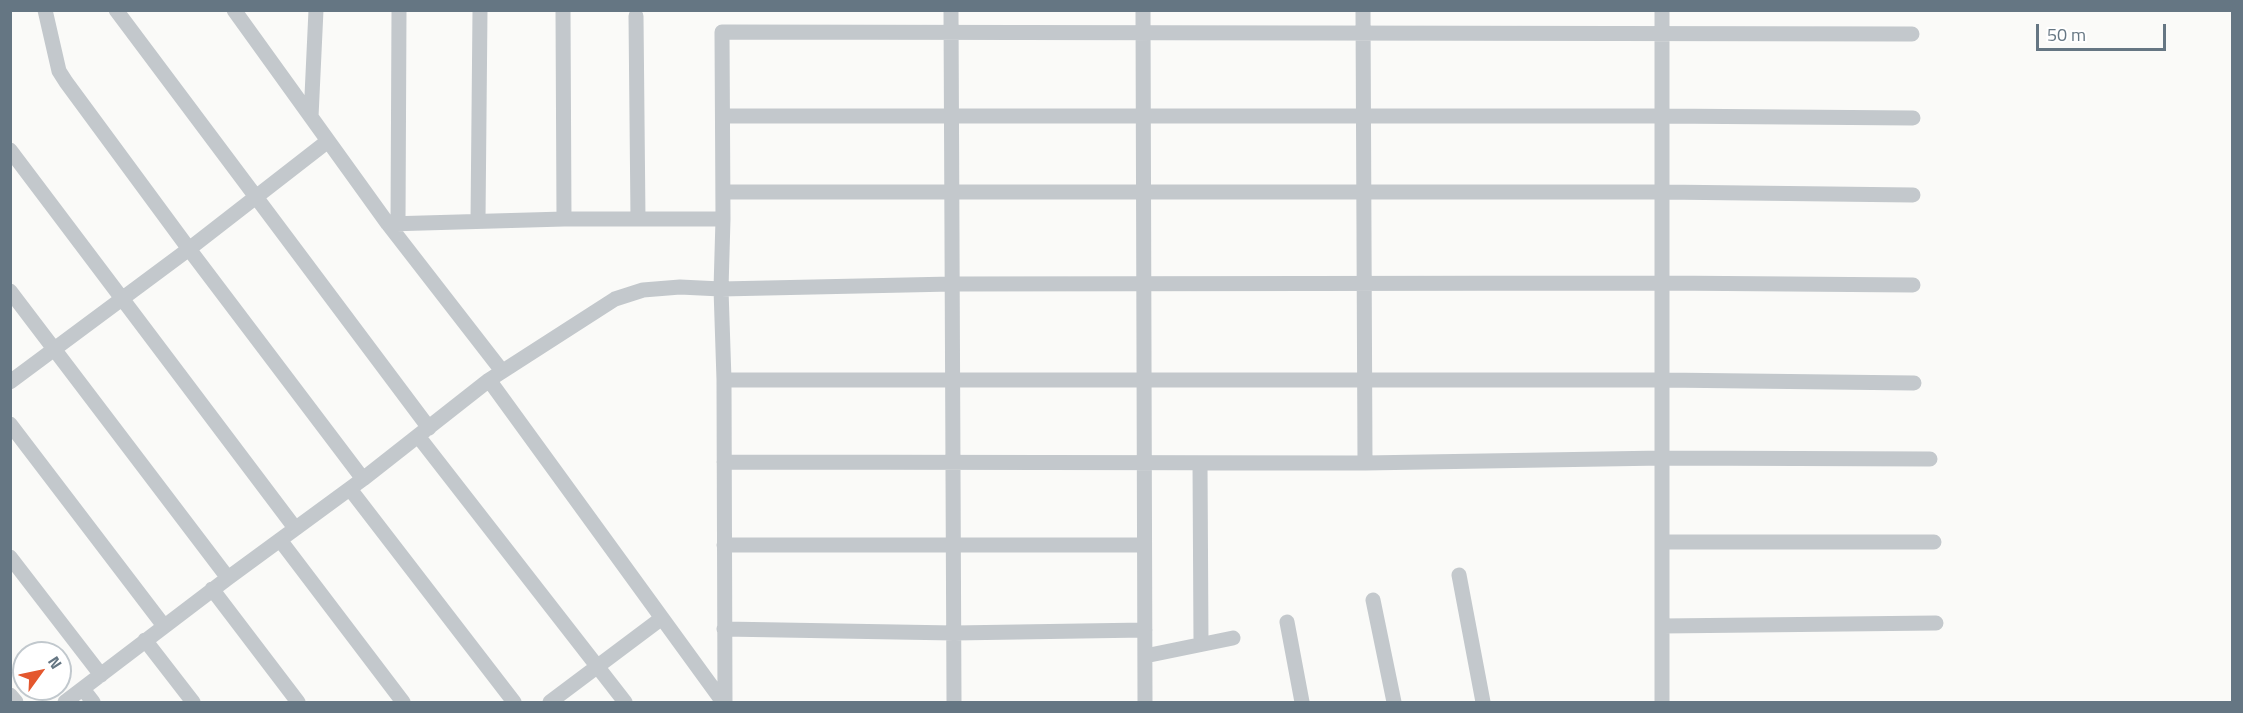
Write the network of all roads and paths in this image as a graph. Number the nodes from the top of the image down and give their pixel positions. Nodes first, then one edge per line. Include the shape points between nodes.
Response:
1 (45, 10) edge
2 (116, 10) edge
3 (234, 10) edge
4 (316, 10) edge
5 (399, 10) edge
6 (480, 10) edge
7 (563, 10) edge
8 (951, 10) edge
9 (1143, 10) edge
10 (1364, 10) edge
11 (1662, 10) edge
12 (636, 16) dead end
13 (244, 17) edge
14 (951, 32) junction
15 (1142, 32) junction
16 (1663, 32) junction
17 (1364, 33) junction
18 (1912, 34) dead end
19 (723, 116) junction
20 (1663, 116) junction
21 (311, 117) junction
22 (952, 117) junction
23 (1143, 117) junction
24 (1364, 117) junction
25 (1913, 118) dead end
26 (327, 141) junction
27 (10, 150) edge
28 (723, 192) junction
29 (1663, 192) junction
30 (952, 193) junction
31 (1143, 193) junction
32 (1364, 193) junction
33 (1913, 195) dead end
34 (254, 198) junction
35 (564, 219) junction
36 (638, 219) junction
37 (723, 219) junction
38 (478, 220) junction
39 (393, 223) junction
40 (189, 249) junction
41 (1664, 283) junction
42 (952, 284) junction
43 (1143, 284) junction
44 (1364, 284) junction
45 (1913, 285) dead end
46 (721, 289) junction
47 (10, 291) edge
48 (122, 298) junction
49 (55, 350) junction
50 (502, 371) junction
51 (489, 380) junction
52 (724, 380) junction
53 (1664, 380) junction
54 (952, 381) junction
55 (1144, 381) junction
56 (1365, 381) junction
57 (10, 382) edge
58 (1914, 383) dead end
59 (10, 424) edge
60 (423, 432) junction
61 (1663, 458) junction
62 (1930, 459) dead end
63 (724, 462) junction
64 (953, 462) junction
65 (1144, 463) junction
66 (1200, 463) junction
67 (1365, 463) junction
68 (363, 479) junction
69 (350, 489) junction
70 (295, 528) junction
71 (280, 540) junction
72 (1662, 542) junction
73 (1934, 542) dead end
74 (724, 545) junction
75 (953, 545) junction
76 (1144, 545) junction
77 (10, 557) edge
78 (1459, 575) dead end
79 (228, 578) junction
80 (212, 589) junction
81 (1373, 600) dead end
82 (662, 618) junction
83 (1287, 622) dead end
84 (1936, 623) dead end
85 (164, 626) junction
86 (1663, 626) junction
87 (724, 629) junction
88 (1145, 630) junction
89 (954, 633) junction
90 (1233, 638) dead end
91 (145, 640) junction
92 (1201, 644) junction
93 (1145, 656) junction
94 (598, 666) junction
95 (101, 675) junction
96 (83, 688) junction
97 (10, 695) edge
98 (16, 702) edge
99 (65, 702) edge
100 (93, 702) edge
101 (193, 702) edge
102 (298, 702) edge
103 (403, 702) edge
104 (514, 702) edge
105 (550, 702) edge
106 (625, 702) edge
107 (724, 702) edge
108 (954, 702) edge
109 (1145, 702) edge
110 (1302, 702) edge
111 (1394, 702) edge
112 (1483, 702) edge
113 (1662, 702) edge

1 - 40 street via 66,82
2 - 34 street
3 - 13 street
4 - 21 street
5 - 39 street
6 - 38 street
7 - 35 street
8 - 14 street
9 - 15 street
10 - 17 street
11 - 16 street
12 - 36 street
13 - 21 street
14 - 15 street
14 - 19 street via 722,32
14 - 22 street
15 - 17 street
15 - 23 street
16 - 17 street
16 - 18 street
16 - 20 street
17 - 24 street
19 - 22 street
19 - 28 street
20 - 24 street
20 - 25 street
20 - 29 street
21 - 26 street
22 - 23 street
22 - 30 street
23 - 24 street
23 - 31 street
24 - 32 street
26 - 34 street
26 - 39 street
27 - 48 street
28 - 30 street
28 - 37 street
29 - 32 street
29 - 33 street
29 - 41 street
30 - 31 street
30 - 42 street
31 - 32 street
31 - 43 street
32 - 44 street
34 - 40 street
34 - 60 street
35 - 36 street
35 - 38 street
36 - 37 street
37 - 46 street
38 - 39 street
39 - 50 street
40 - 48 street
40 - 68 street
41 - 44 street
41 - 45 street
41 - 53 street
42 - 43 street
42 - 46 street
42 - 54 street
43 - 44 street
43 - 55 street
44 - 56 street
46 - 50 street via 643,290 615,299
46 - 52 street
47 - 49 street
48 - 49 street
48 - 70 street
49 - 57 street
49 - 79 street
50 - 51 street
51 - 60 street
51 - 82 street
52 - 54 street
52 - 63 street
53 - 56 street
53 - 58 street
53 - 61 street
54 - 55 street
54 - 64 street
55 - 56 street
55 - 65 street
56 - 67 street
59 - 85 street
60 - 68 street
60 - 94 street
61 - 62 street
61 - 67 street
61 - 72 street
63 - 64 street
63 - 74 street
64 - 65 street
64 - 75 street
65 - 66 street
65 - 76 street
66 - 67 street
66 - 92 street
68 - 69 street
69 - 70 street
69 - 104 street
70 - 71 street
71 - 79 street
71 - 103 street
72 - 73 street
72 - 86 street
74 - 75 street
74 - 87 street
75 - 76 street
75 - 89 street
76 - 88 street
77 - 95 street
78 - 112 street
79 - 80 street
80 - 85 street
80 - 102 street
81 - 111 street
82 - 94 street
82 - 107 street
83 - 110 street
84 - 86 street
85 - 91 street
86 - 113 street
87 - 89 street
87 - 107 street
88 - 89 street
88 - 93 street
89 - 108 street
90 - 92 street
91 - 95 street
91 - 101 street
92 - 93 street
93 - 109 street
94 - 105 street
94 - 106 street
95 - 96 street
96 - 99 street
96 - 100 street
97 - 98 street

